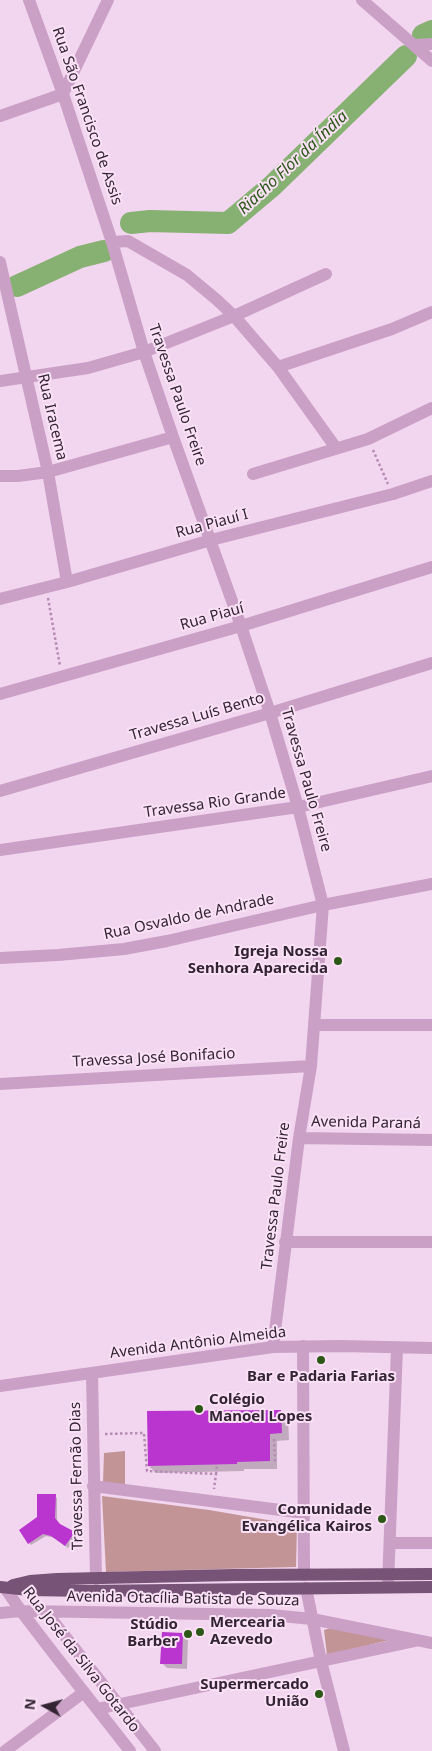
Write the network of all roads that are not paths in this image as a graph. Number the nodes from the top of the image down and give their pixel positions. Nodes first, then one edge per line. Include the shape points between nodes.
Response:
1 (30, 0) edge
2 (108, 0) edge
3 (362, 0) edge
4 (432, 44) edge
5 (414, 45) junction
6 (432, 61) edge
7 (63, 94) junction
8 (0, 116) edge
9 (112, 242) junction
10 (0, 262) edge
11 (326, 274) dead end
12 (432, 312) edge
13 (234, 316) junction
14 (144, 352) junction
15 (278, 367) junction
16 (26, 378) junction
17 (0, 382) edge
18 (432, 408) edge
19 (172, 438) junction
20 (336, 448) junction
21 (48, 472) junction
22 (253, 474) dead end
23 (0, 476) edge
24 (432, 481) edge
25 (211, 540) junction
26 (432, 567) edge
27 (67, 582) junction
28 (0, 598) edge
29 (241, 626) junction
30 (432, 663) edge
31 (0, 694) edge
32 (270, 713) junction
33 (432, 776) edge
34 (0, 791) edge
35 (298, 807) junction
36 (0, 850) edge
37 (432, 884) edge
38 (323, 905) junction
39 (0, 958) edge
40 (314, 1026) junction
41 (432, 1026) edge
42 (311, 1066) junction
43 (0, 1084) edge
44 (299, 1138) junction
45 (432, 1140) edge
46 (286, 1242) junction
47 (432, 1242) edge
48 (303, 1346) junction
49 (273, 1347) junction
50 (397, 1348) junction
51 (432, 1348) edge
52 (92, 1373) junction
53 (0, 1386) edge
54 (93, 1486) junction
55 (304, 1513) junction
56 (390, 1543) junction
57 (432, 1543) edge
58 (432, 1574) edge
59 (304, 1575) junction
60 (96, 1579) junction
61 (389, 1581) junction
62 (432, 1587) edge
63 (3, 1588) edge
64 (306, 1588) junction
65 (21, 1611) junction
66 (46, 1612) junction
67 (0, 1613) edge
68 (312, 1619) junction
69 (426, 1641) edge
70 (321, 1661) junction
71 (84, 1692) junction
72 (120, 1705) junction
73 (97, 1709) junction
74 (5, 1751) edge
75 (130, 1751) edge
76 (155, 1751) edge
77 (344, 1751) edge

1 - 7 street, Rua São Francisco de Assis
2 - 7 street
3 - 5 street
4 - 5 street
5 - 6 street
7 - 8 street
7 - 9 street, Rua São Francisco de Assis
9 - 13 street via 128,241 161,259 187,275
9 - 14 street, Travessa Paulo Freire
10 - 16 street, Rua Iracema
11 - 13 street
12 - 15 street via 392,329
13 - 14 street
13 - 15 street
14 - 16 street via 88,368
14 - 19 street, Travessa Paulo Freire
15 - 20 street
16 - 17 street
16 - 21 street, Rua Iracema
18 - 20 street via 368,439
19 - 21 street
19 - 25 street, Travessa Paulo Freire
20 - 22 street
21 - 23 street
21 - 27 street, Rua Iracema
24 - 25 street, Rua Piauí I via 393,494
25 - 27 street, Rua Piauí I
25 - 29 street, Travessa Paulo Freire
26 - 29 street, Rua Piauí
27 - 28 street, Rua Piauí I
29 - 31 street, Rua Piauí
29 - 32 street, Travessa Paulo Freire
30 - 32 street, Travessa Luís Bento
32 - 34 street, Travessa Luís Bento
32 - 35 street, Travessa Paulo Freire
33 - 35 street, Travessa Rio Grande
35 - 36 street, Travessa Rio Grande
35 - 38 street, Travessa Paulo Freire
37 - 38 street, Rua Osvaldo de Andrade
38 - 39 street, Rua Osvaldo de Andrade via 124,949
38 - 40 street, Travessa Paulo Freire
40 - 41 street
40 - 42 street, Travessa Paulo Freire
42 - 43 street, Travessa José Bonifacio
42 - 44 street, Travessa Paulo Freire
44 - 45 street, Avenida Paraná
44 - 46 street, Travessa Paulo Freire
46 - 47 street
46 - 49 street, Travessa Paulo Freire
48 - 49 street, Avenida Antônio Almeida
48 - 50 street, Avenida Antônio Almeida
48 - 55 street
49 - 52 street, Avenida Antônio Almeida
50 - 51 street, Avenida Antônio Almeida
50 - 56 street
52 - 53 street, Avenida Antônio Almeida
52 - 54 street, Travessa Fernão Dias
54 - 55 street
54 - 60 street, Travessa Fernão Dias
55 - 59 street
56 - 57 street
56 - 61 street
58 - 61 main road
59 - 60 main road
59 - 61 main road
60 - 63 main road via 30,1581
61 - 62 main road
61 - 64 main road
63 - 64 main road via 88,1591
63 - 65 street, Rua José da Silva Gotardo
64 - 68 street
65 - 66 street, Avenida Otacília Batista de Souza
65 - 67 street, Avenida Otacília Batista de Souza
65 - 71 street, Rua José da Silva Gotardo
66 - 68 street, Avenida Otacília Batista de Souza via 262,1615
66 - 72 street, Rua José da Silva Gotardo
68 - 69 street, Avenida Otacília Batista de Souza
68 - 70 street
69 - 70 street
70 - 72 street
70 - 77 street
71 - 73 street, Rua José da Silva Gotardo
71 - 74 street
72 - 73 street
72 - 76 street, Rua José da Silva Gotardo
73 - 75 street, Rua José da Silva Gotardo

